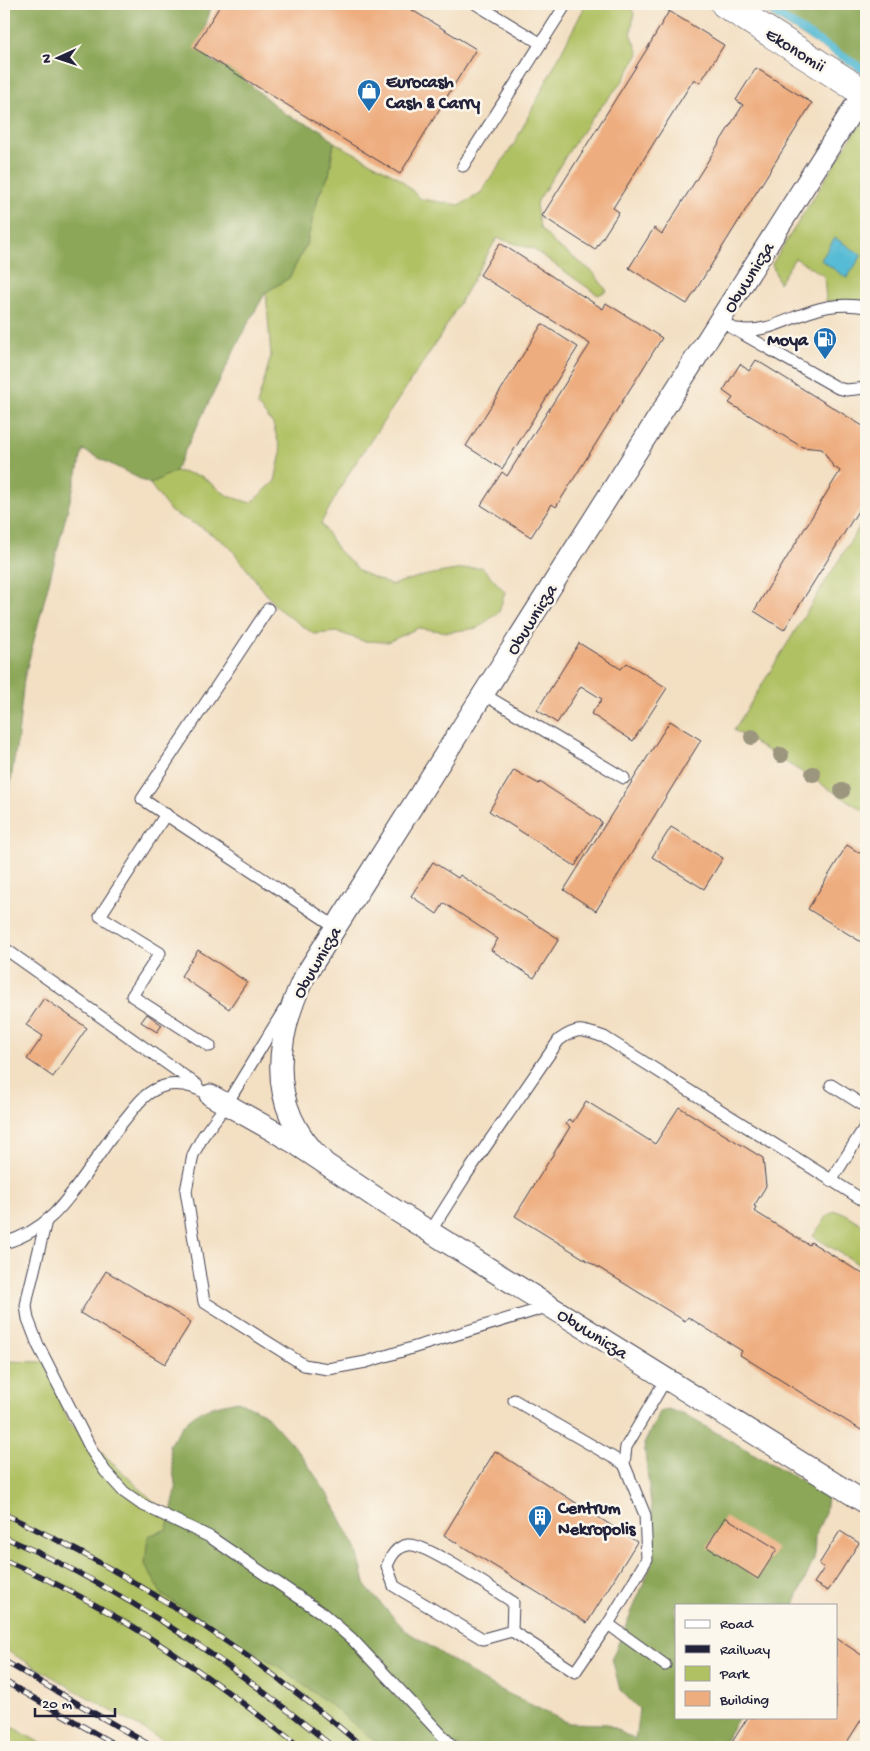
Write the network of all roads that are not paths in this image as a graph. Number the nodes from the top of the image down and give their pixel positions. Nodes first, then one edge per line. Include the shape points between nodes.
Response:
1 (476, 4) edge
2 (566, 4) edge
3 (725, 4) edge
4 (540, 44) junction
5 (865, 93) edge
6 (463, 166) dead end
7 (866, 307) edge
8 (727, 325) junction
9 (866, 388) edge
10 (268, 609) dead end
11 (484, 694) junction
12 (624, 778) dead end
13 (166, 814) junction
14 (336, 927) junction
15 (4, 948) edge
16 (303, 978) junction
17 (210, 1046) dead end
18 (831, 1085) dead end
19 (218, 1100) junction
20 (866, 1107) edge
21 (866, 1125) edge
22 (322, 1160) junction
23 (831, 1181) junction
24 (866, 1202) edge
25 (46, 1221) junction
26 (430, 1232) junction
27 (4, 1243) edge
28 (550, 1306) junction
29 (666, 1378) junction
30 (514, 1400) dead end
31 (624, 1464) junction
32 (866, 1503) edge
33 (608, 1624) junction
34 (512, 1630) junction
35 (665, 1665) dead end
36 (454, 1747) edge

1 - 4 lane
2 - 4 lane
3 - 5 street, Ekonomii
4 - 6 lane
5 - 8 street, Obuwnicza
7 - 8 lane via 835,306 812,310 775,326 756,330
8 - 9 lane via 838,388
8 - 11 street, Obuwnicza
10 - 13 lane via 142,799
11 - 12 lane
11 - 14 street, Obuwnicza
13 - 14 lane
13 - 17 lane via 100,916 160,953 132,996
14 - 16 street, Obuwnicza
15 - 19 lane
16 - 19 lane
16 - 22 street, Obuwnicza via 290,1006 282,1036 280,1073 283,1095 300,1136
18 - 20 lane
19 - 22 street, Obuwnicza
19 - 25 lane via 187,1085 157,1088 145,1096
19 - 28 lane via 193,1155 186,1191 204,1302 304,1366 328,1369 366,1362
21 - 23 lane
22 - 26 street, Obuwnicza
23 - 24 lane
23 - 26 lane via 604,1037 587,1031 572,1031 559,1040
25 - 27 lane
25 - 36 lane via 28,1295 28,1319 71,1411 106,1471 124,1492 141,1504 210,1537 322,1613 352,1639
26 - 28 street, Obuwnicza
28 - 29 street, Obuwnicza
29 - 31 lane via 626,1448
29 - 32 street, Obuwnicza
30 - 31 lane
31 - 33 lane via 645,1514 648,1558
33 - 34 lane via 575,1672
33 - 35 lane
34 - 34 lane via 482,1639 394,1586 387,1566 393,1553 408,1545 425,1548 513,1602

